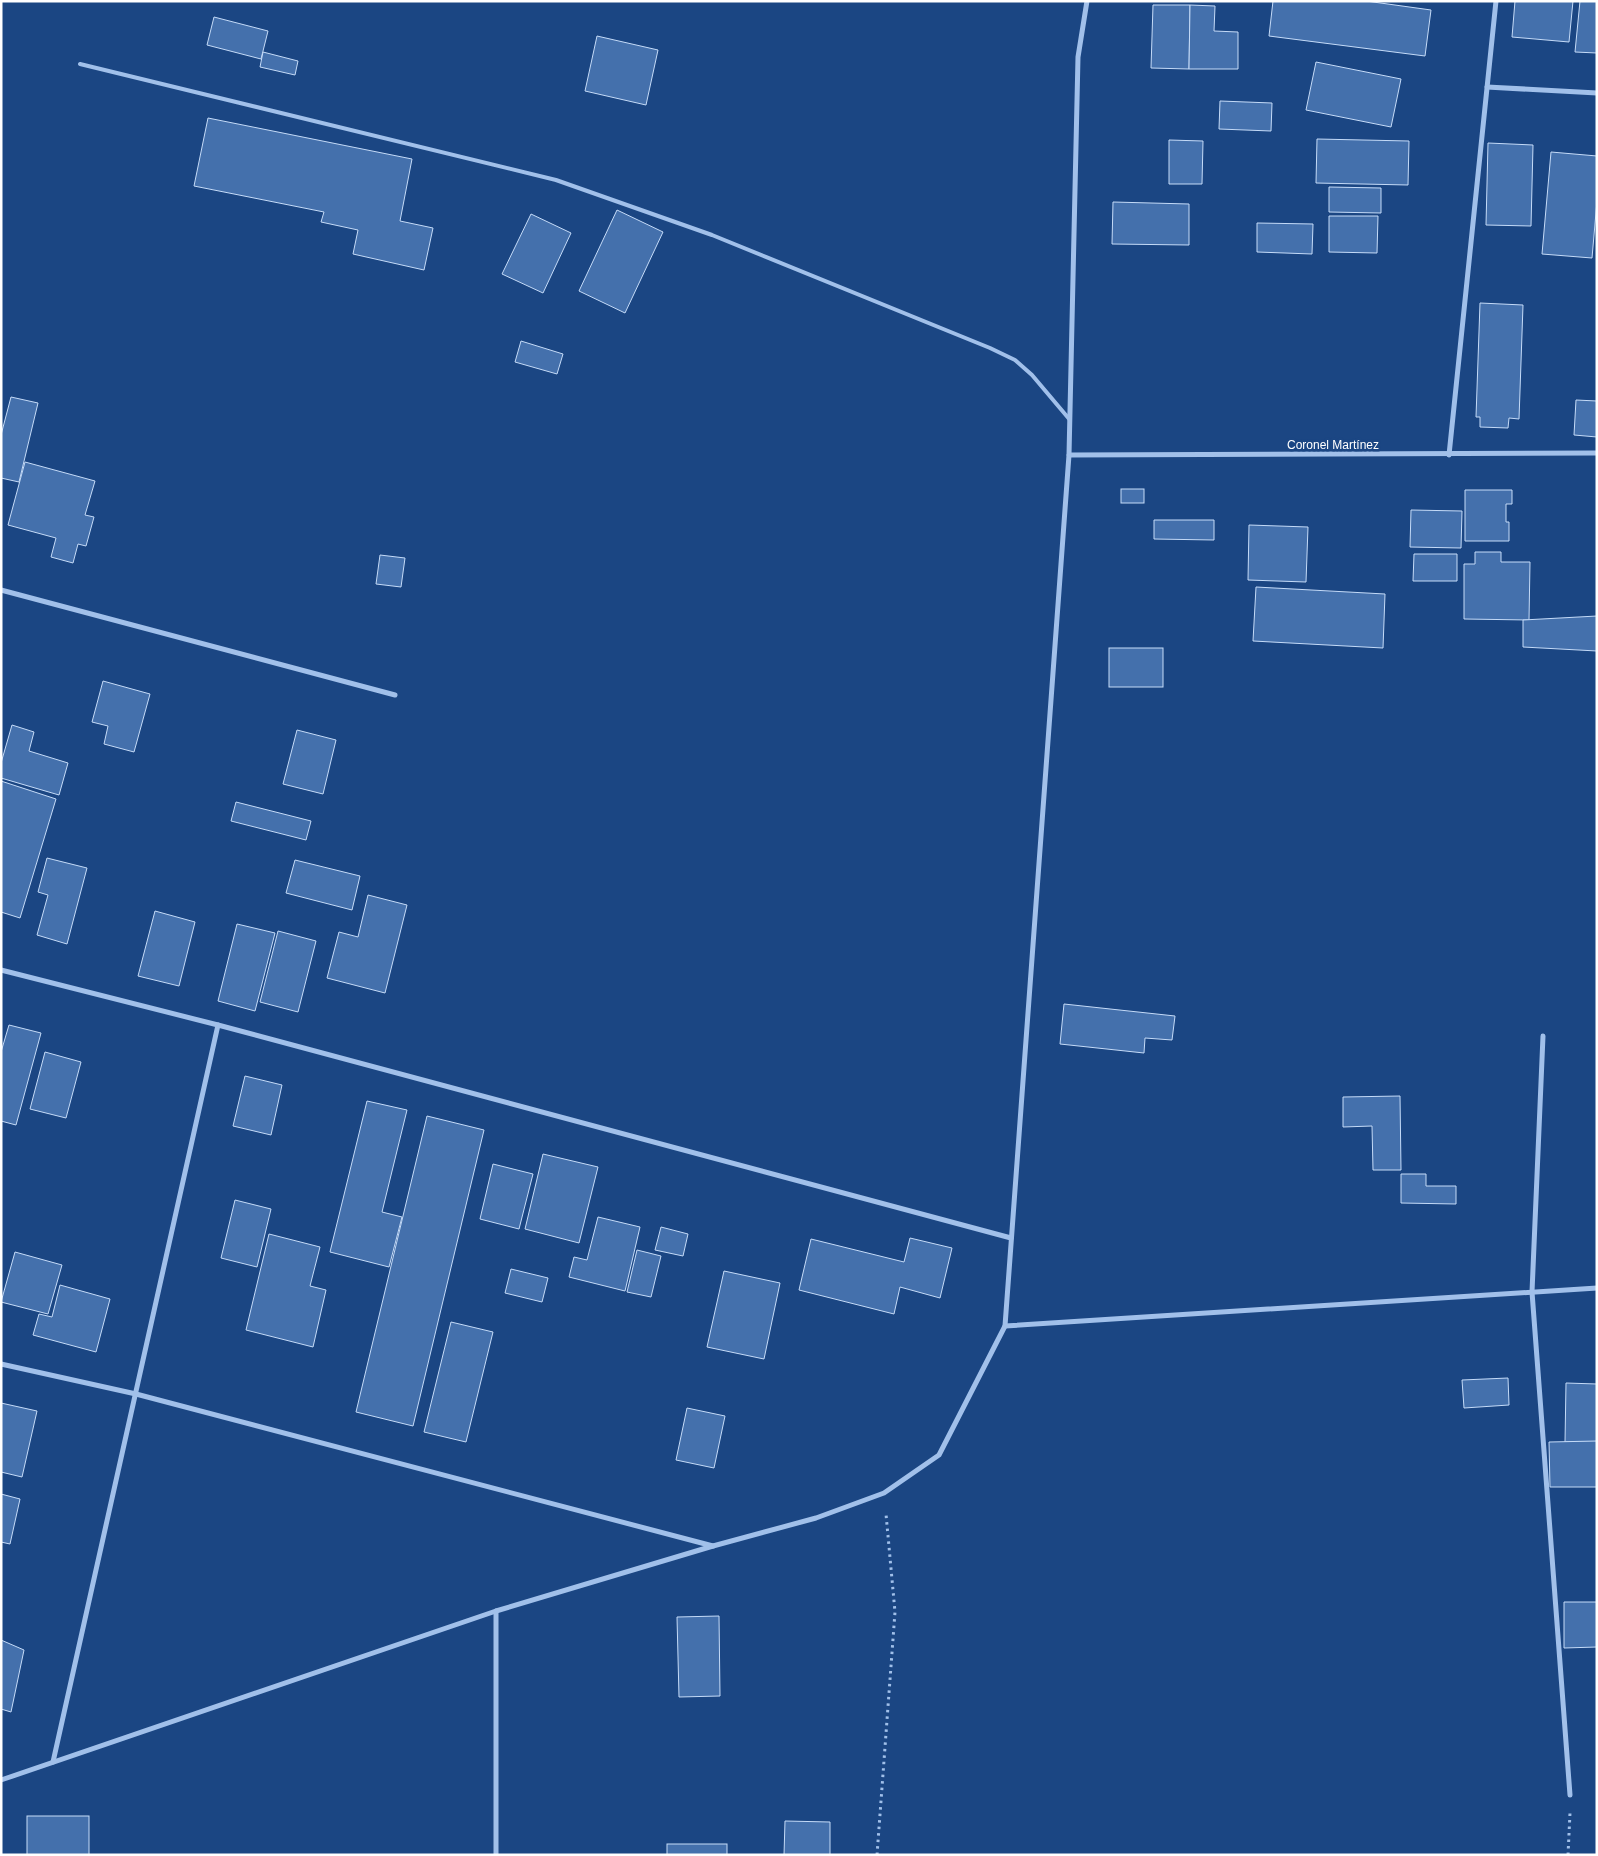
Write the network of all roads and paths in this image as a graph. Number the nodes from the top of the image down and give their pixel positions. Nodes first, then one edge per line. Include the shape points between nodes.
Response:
1 (1087, 1) edge
2 (1496, 1) edge
3 (80, 64) dead end
4 (1487, 87) junction
5 (1597, 93) edge
6 (1070, 420) junction
7 (1597, 453) edge
8 (1069, 455) junction
9 (1449, 455) junction
10 (1, 590) edge
11 (395, 694) dead end
12 (1, 970) edge
13 (218, 1025) junction
14 (1543, 1036) dead end
15 (1011, 1238) junction
16 (1597, 1288) edge
17 (1532, 1292) junction
18 (1005, 1326) junction
19 (1, 1364) edge
20 (136, 1394) junction
21 (884, 1493) junction
22 (713, 1546) junction
23 (496, 1611) junction
24 (53, 1762) junction
25 (1, 1780) edge
26 (1570, 1794) joint
27 (496, 1855) edge
28 (877, 1855) edge
29 (1568, 1855) edge

1 - 6 street via 1078,57
2 - 4 street
3 - 6 lane via 556,180 712,235 1015,360
4 - 5 street
4 - 9 street
6 - 8 street
7 - 9 street, Coronel Martínez
8 - 9 street, Coronel Martínez
8 - 15 street
10 - 11 street
12 - 13 street
13 - 15 street
13 - 20 street
14 - 17 street
15 - 18 street
16 - 17 street
17 - 18 street
17 - 26 street
18 - 21 street via 940,1455
19 - 20 street
20 - 22 street
20 - 24 street
21 - 22 street via 816,1518
21 - 28 path via 895,1612
22 - 23 street
23 - 24 street
23 - 27 street
24 - 25 street
26 - 29 path

